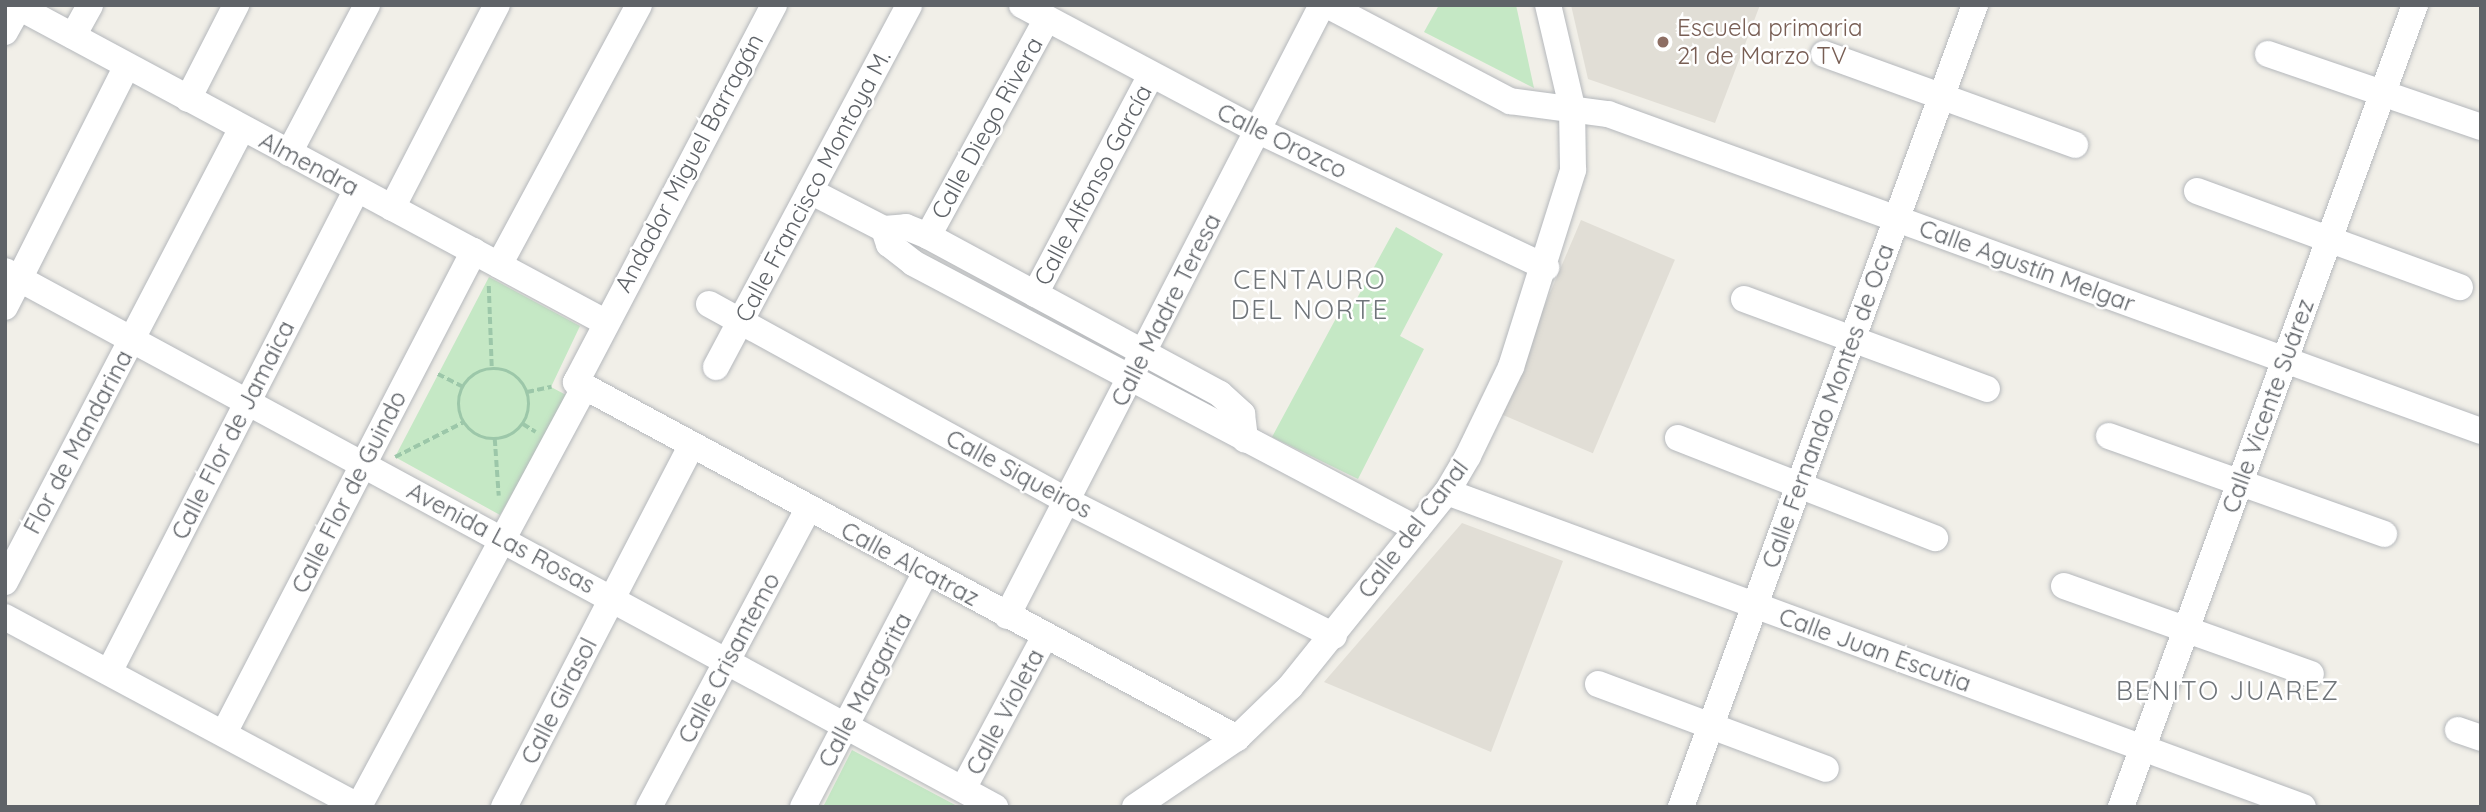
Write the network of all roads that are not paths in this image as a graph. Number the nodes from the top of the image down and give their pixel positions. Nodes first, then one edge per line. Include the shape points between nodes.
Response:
1 (90, 5) edge
2 (236, 5) edge
3 (367, 5) edge
4 (497, 5) edge
5 (639, 5) edge
6 (774, 5) edge
7 (909, 5) edge
8 (1022, 5) edge
9 (1325, 5) edge
10 (1548, 5) edge
11 (1975, 5) edge
12 (2415, 5) edge
13 (17, 6) edge
14 (1047, 19) junction
15 (5, 32) edge
16 (73, 36) junction
17 (1824, 54) dead end
18 (2267, 54) dead end
19 (127, 66) junction
20 (1151, 75) junction
21 (2383, 94) junction
22 (1942, 97) junction
23 (188, 99) junction
24 (1572, 107) junction
25 (2481, 127) edge
26 (242, 128) junction
27 (1259, 131) junction
28 (2075, 145) dead end
29 (289, 153) junction
30 (357, 189) junction
31 (810, 191) junction
32 (2197, 191) dead end
33 (392, 208) junction
34 (1897, 219) junction
35 (884, 229) junction
36 (928, 236) junction
37 (2328, 241) junction
38 (474, 251) junction
39 (1546, 267) junction
40 (494, 271) junction
41 (12, 275) edge
42 (2459, 287) dead end
43 (1035, 294) junction
44 (1744, 299) dead end
45 (709, 304) dead end
46 (5, 307) edge
47 (603, 321) junction
48 (740, 322) junction
49 (132, 339) junction
50 (1853, 341) junction
51 (1144, 353) junction
52 (2285, 360) junction
53 (716, 367) dead end
54 (1130, 379) junction
55 (584, 389) junction
56 (1987, 389) dead end
57 (248, 402) junction
58 (2481, 431) edge
59 (2109, 436) dead end
60 (1678, 438) dead end
61 (1245, 440) junction
62 (691, 446) junction
63 (363, 464) junction
64 (2240, 482) junction
65 (1798, 486) junction
66 (1447, 492) junction
67 (1067, 501) junction
68 (808, 509) junction
69 (1417, 529) junction
70 (2384, 534) dead end
71 (1935, 538) dead end
72 (503, 539) junction
73 (926, 572) junction
74 (5, 582) edge
75 (2064, 586) dead end
76 (612, 598) junction
77 (1753, 605) junction
78 (1007, 616) junction
79 (5, 617) edge
80 (2186, 629) junction
81 (1045, 636) junction
82 (1334, 636) junction
83 (727, 661) junction
84 (109, 671) junction
85 (2311, 674) dead end
86 (1598, 684) dead end
87 (848, 723) junction
88 (1711, 725) junction
89 (224, 733) junction
90 (1237, 738) junction
91 (2143, 748) junction
92 (1826, 769) dead end
93 (964, 787) junction
94 (359, 806) edge
95 (1137, 806) edge
96 (504, 807) edge
97 (649, 807) edge
98 (803, 807) edge
99 (995, 807) edge
100 (1681, 807) edge
101 (2121, 807) edge
102 (2303, 807) edge

1 - 16 street
2 - 23 street
3 - 29 street
4 - 33 street
5 - 40 street
6 - 47 street, Andador Miguel Barragán
7 - 31 street, Calle Francisco Montoya M.
8 - 14 street, Calle Orozco
9 - 24 street, Calle Agustín Melgar via 1493,94
9 - 27 street, Calle Madre Teresa
10 - 24 street, Calle del Canal
11 - 22 street, Calle Fernando Montes de Oca
12 - 21 street, Calle Vicente Suárez
13 - 15 street
13 - 16 street, Almendra
14 - 20 street, Calle Orozco
14 - 36 street, Calle Diego Rivera
16 - 19 street, Almendra
17 - 22 street
18 - 21 street
19 - 23 street, Almendra
19 - 41 street
20 - 27 street, Calle Orozco
20 - 43 street, Calle Alfonso García
21 - 25 street
21 - 37 street, Calle Vicente Suárez
22 - 28 street
22 - 34 street, Calle Fernando Montes de Oca
23 - 26 street, Almendra
24 - 34 street, Calle Agustín Melgar
24 - 39 street, Calle del Canal via 1573,170
26 - 29 street, Almendra
26 - 49 street, Flor de Mandarina
27 - 39 street, Calle Orozco
27 - 51 street, Calle Madre Teresa
29 - 30 street, Almendra
30 - 33 street, Almendra
30 - 57 street, Calle Flor de Jamaica
31 - 35 street
31 - 48 street, Calle Francisco Montoya M.
32 - 37 street
33 - 38 street, Almendra
34 - 50 street, Calle Fernando Montes de Oca
34 - 52 street, Calle Agustín Melgar
35 - 36 street via 906,227
35 - 54 street via 889,244 913,263
36 - 43 street
37 - 42 street
37 - 52 street, Calle Vicente Suárez
38 - 40 street, Almendra
38 - 63 street, Calle Flor de Guindo
39 - 66 street, Calle del Canal via 1511,367
40 - 47 street, Almendra
41 - 46 street
41 - 49 street, Avenida Las Rosas
43 - 51 street
44 - 50 street
45 - 48 street, Calle Siqueiros
47 - 55 street, Andador Miguel Barragán via 576,374
48 - 53 street, Calle Francisco Montoya M.
48 - 67 street, Calle Siqueiros
49 - 57 street, Avenida Las Rosas
49 - 74 street, Flor de Mandarina
50 - 56 street
50 - 65 street, Calle Fernando Montes de Oca
51 - 54 street, Calle Madre Teresa
51 - 61 street via 1236,405
52 - 58 street, Calle Agustín Melgar
52 - 64 street, Calle Vicente Suárez
54 - 61 street
54 - 67 street, Calle Madre Teresa
55 - 62 street, Calle Alcatraz
55 - 72 street
57 - 63 street, Avenida Las Rosas
57 - 84 street, Calle Flor de Jamaica
59 - 64 street
60 - 65 street
61 - 69 street
62 - 68 street, Calle Alcatraz
62 - 76 street, Calle Girasol
63 - 72 street, Avenida Las Rosas
63 - 89 street, Calle Flor de Guindo
64 - 70 street
64 - 80 street, Calle Vicente Suárez
65 - 71 street
65 - 77 street, Calle Fernando Montes de Oca
66 - 69 street, Calle del Canal
66 - 77 street, Calle Juan Escutia
67 - 78 street, Calle Madre Teresa
67 - 82 street, Calle Siqueiros
68 - 73 street, Calle Alcatraz
68 - 83 street, Calle Crisantemo
69 - 82 street, Calle del Canal
72 - 76 street, Avenida Las Rosas
72 - 94 street
73 - 78 street, Calle Alcatraz
73 - 87 street, Calle Margarita
75 - 80 street
76 - 83 street, Avenida Las Rosas
76 - 96 street, Calle Girasol
77 - 88 street, Calle Fernando Montes de Oca
77 - 91 street, Calle Juan Escutia
78 - 81 street, Calle Alcatraz
79 - 84 street
80 - 85 street
80 - 91 street, Calle Vicente Suárez
81 - 90 street, Calle Alcatraz
81 - 93 street, Calle Violeta
82 - 90 street, Calle del Canal
83 - 87 street, Avenida Las Rosas
83 - 97 street, Calle Crisantemo
84 - 89 street
86 - 88 street
87 - 93 street, Avenida Las Rosas
87 - 98 street, Calle Margarita
88 - 92 street
88 - 100 street, Calle Fernando Montes de Oca
89 - 94 street
90 - 95 street, Calle del Canal
91 - 101 street, Calle Vicente Suárez
91 - 102 street, Calle Juan Escutia
93 - 99 street, Avenida Las Rosas

